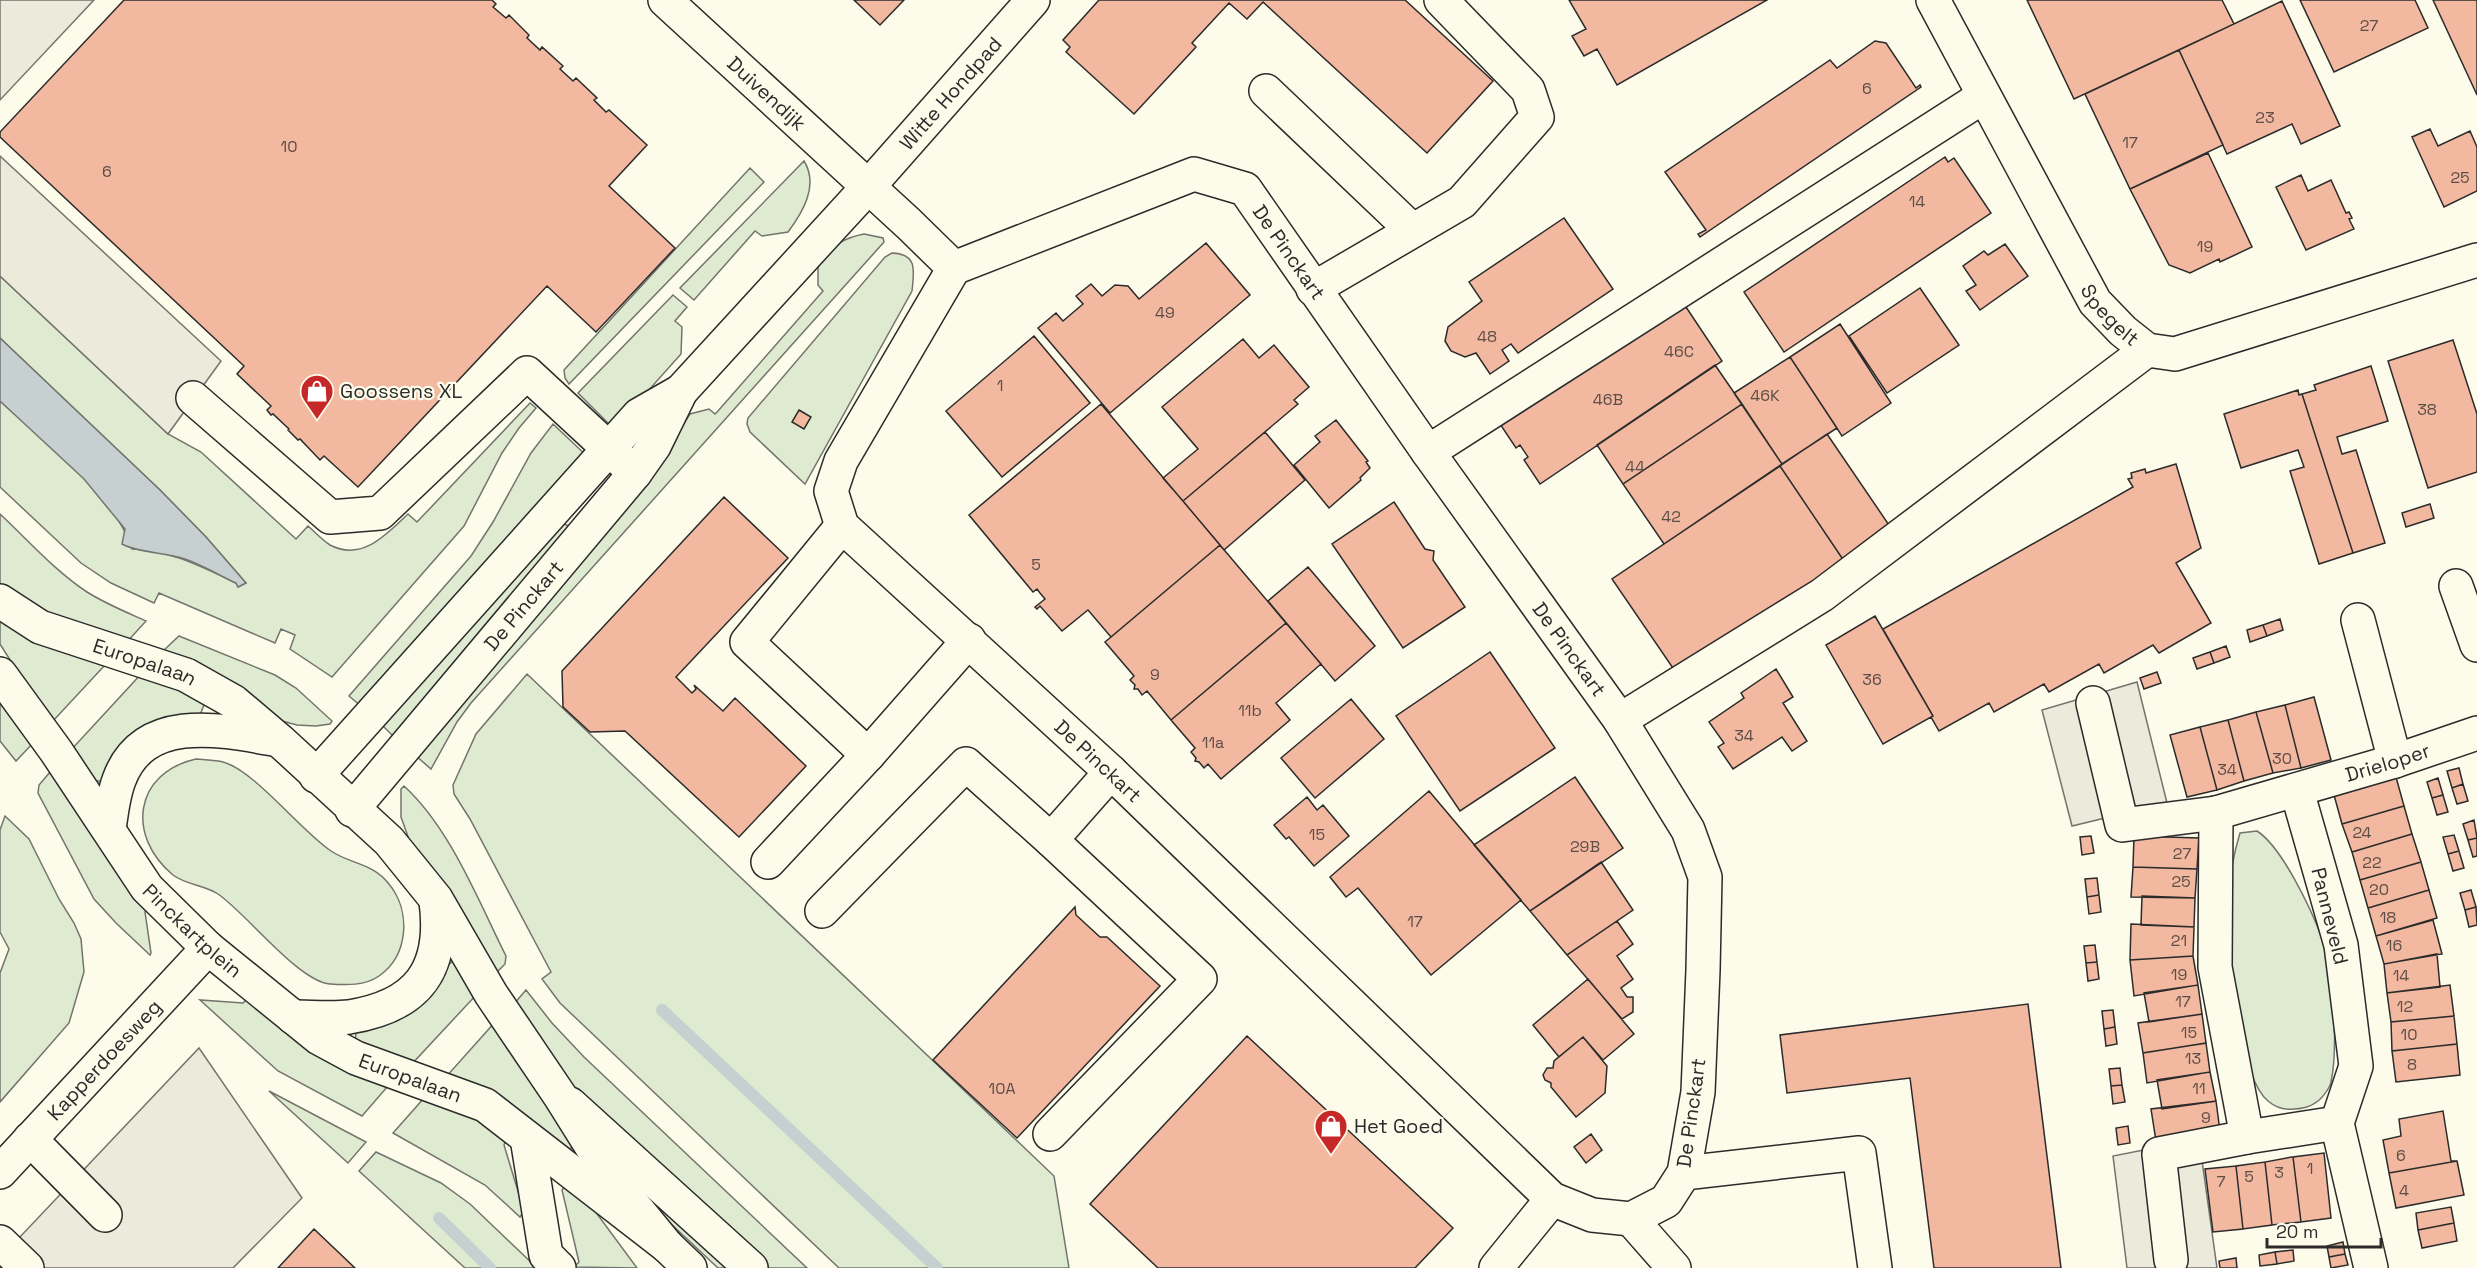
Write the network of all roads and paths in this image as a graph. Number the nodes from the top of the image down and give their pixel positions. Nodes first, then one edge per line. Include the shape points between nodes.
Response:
1 (665, 0) edge
2 (1033, 0) edge
3 (1441, 0) edge
4 (1934, 0) edge
5 (1266, 91) dead end
6 (1984, 96) junction
7 (868, 187) junction
8 (1412, 230) junction
9 (2477, 260) edge
10 (954, 268) junction
11 (1314, 289) junction
12 (2147, 350) junction
13 (681, 391) junction
14 (193, 398) dead end
15 (609, 449) junction
16 (1428, 452) junction
17 (635, 473) junction
18 (842, 526) junction
19 (2456, 586) dead end
20 (0, 601) edge
21 (2358, 620) dead end
22 (969, 640) junction
23 (2477, 645) edge
24 (1, 677) edge
25 (2093, 703) dead end
26 (1620, 720) junction
27 (2477, 733) edge
28 (279, 740) junction
29 (868, 755) junction
30 (2395, 761) junction
31 (1111, 772) junction
32 (316, 776) junction
33 (2297, 791) junction
34 (352, 810) junction
35 (2217, 813) junction
36 (109, 830) junction
37 (1051, 840) junction
38 (768, 862) dead end
39 (436, 899) junction
40 (822, 911) dead end
41 (208, 948) junction
42 (293, 1017) junction
43 (560, 1096) junction
44 (2337, 1123) junction
45 (1050, 1134) dead end
46 (2247, 1137) junction
47 (527, 1138) junction
48 (30, 1139) junction
49 (0, 1172) edge
50 (1684, 1173) junction
51 (1552, 1199) junction
52 (105, 1215) dead end
53 (1631, 1219) junction
54 (0, 1242) edge
55 (667, 1246) junction
56 (2171, 1260) dead end
57 (27, 1268) edge
58 (559, 1268) edge
59 (690, 1268) edge
60 (751, 1268) edge
61 (1496, 1268) edge
62 (1674, 1268) edge
63 (1875, 1268) edge
64 (2371, 1268) edge

1 - 7 street, Duivendijk
2 - 7 street, Witte Hondpad
3 - 8 street via 1528,90 1537,117 1462,202
4 - 6 street, Spegelt
5 - 8 street
6 - 12 street, Spegelt via 2095,302
6 - 16 street
7 - 10 street
7 - 13 street, De Pinckart
8 - 11 street
9 - 12 street, Spegelt via 2175,354
10 - 11 street, De Pinckart via 1194,174 1245,189
10 - 18 street via 841,461 831,491
11 - 16 street, De Pinckart
12 - 26 street via 1822,595
13 - 15 street, De Pinckart via 639,415
13 - 17 street, De Pinckart via 654,446
14 - 15 street via 330,517 380,513 527,373
15 - 17 street
15 - 32 street, De Pinckart
16 - 26 street, De Pinckart
17 - 34 street, De Pinckart
18 - 22 street, De Pinckart
18 - 29 street via 747,642
19 - 23 street
20 - 28 street, Europalaan via 40,627 186,675 234,702
21 - 30 street
22 - 29 street
22 - 31 street, De Pinckart
24 - 36 street
25 - 35 street via 2122,825
26 - 50 street, De Pinckart via 1688,830 1705,877 1698,1092
27 - 30 street, Drieloper
28 - 32 street
28 - 36 street via 193,729 171,732 151,741 134,755 118,780
29 - 38 street
30 - 33 street, Drieloper
31 - 37 street
31 - 51 street, De Pinckart
32 - 34 street
33 - 35 street
33 - 44 street, Panneveld via 2341,945 2356,1066
34 - 39 street via 388,841
35 - 46 street via 2215,967
36 - 41 street, Pinckartplein via 147,888
37 - 40 street via 966,764
37 - 45 street via 1200,980
39 - 42 street via 439,938 433,961 422,982 404,998 387,1007 348,1017
39 - 43 street, Europalaan via 491,994
41 - 42 street, Pinckartplein
41 - 48 street, Kapperdoesweg
42 - 47 street, Europalaan via 318,1038 356,1058 485,1105
43 - 55 street, Europalaan via 612,1179
43 - 60 street, Europalaan
44 - 46 street
44 - 64 street
46 - 56 street via 2159,1154
47 - 55 street, Europalaan
47 - 58 street via 546,1255
48 - 49 street, Kapperdoesweg
48 - 52 street
50 - 53 street, De Pinckart via 1666,1201
50 - 63 street via 1859,1153
51 - 53 street, De Pinckart via 1592,1215
51 - 61 street
53 - 62 street
54 - 57 street
55 - 59 street, Europalaan

